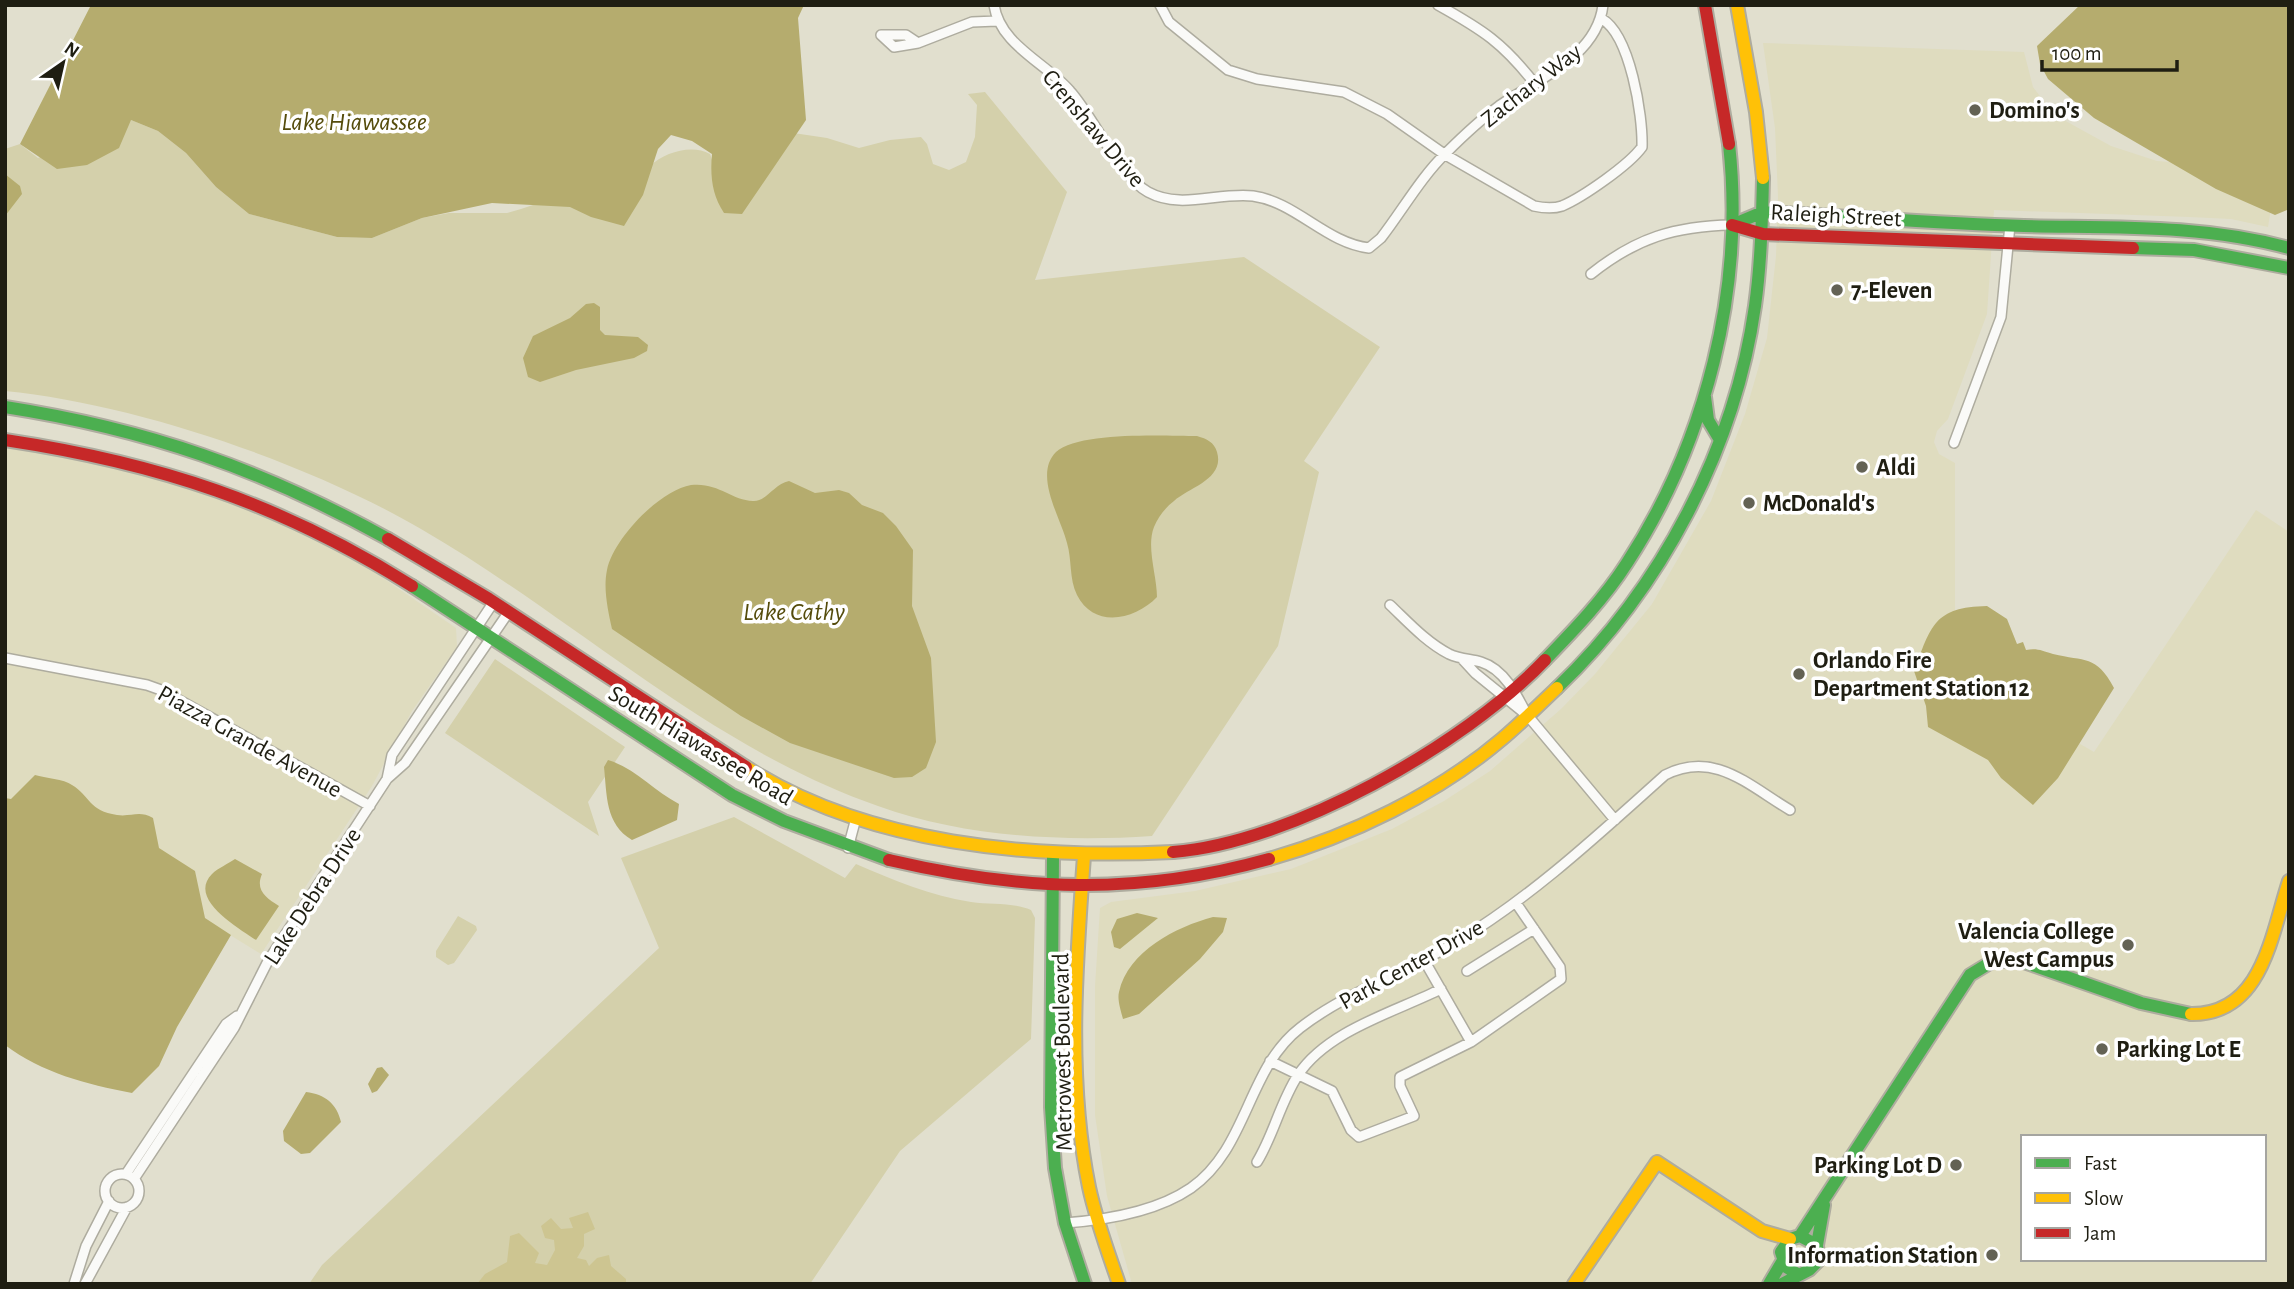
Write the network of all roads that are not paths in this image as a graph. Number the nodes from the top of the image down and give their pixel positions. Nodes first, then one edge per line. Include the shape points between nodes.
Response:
1 (994, 5) edge
2 (1160, 5) edge
3 (1438, 5) edge
4 (1603, 5) edge
5 (1705, 5) edge
6 (1737, 5) edge
7 (1602, 19) junction
8 (997, 21) junction
9 (918, 43) dead end
10 (1535, 84) junction
11 (1444, 155) junction
12 (1763, 212) junction
13 (1732, 225) junction
14 (2010, 225) junction
15 (1763, 234) junction
16 (2010, 243) junction
17 (2289, 248) edge
18 (2289, 268) edge
19 (1591, 274) dead end
20 (1705, 387) junction
21 (5, 407) edge
22 (5, 440) edge
23 (1720, 440) junction
24 (1954, 443) dead end
25 (493, 603) junction
26 (1390, 605) dead end
27 (509, 613) junction
28 (475, 627) junction
29 (492, 639) junction
30 (5, 658) edge
31 (1463, 660) junction
32 (1514, 689) junction
33 (1504, 698) junction
34 (423, 707) junction
35 (1528, 716) junction
36 (437, 717) junction
37 (387, 779) junction
38 (370, 806) junction
39 (1790, 810) dead end
40 (856, 818) junction
41 (1615, 820) junction
42 (848, 848) junction
43 (1053, 855) junction
44 (1084, 856) junction
45 (2289, 881) edge
46 (1082, 886) junction
47 (1051, 887) junction
48 (1516, 903) junction
49 (1534, 929) junction
50 (1424, 960) junction
51 (1467, 971) dead end
52 (1441, 989) junction
53 (1471, 1042) junction
54 (1270, 1061) junction
55 (1299, 1074) junction
56 (1257, 1162) dead end
57 (130, 1176) junction
58 (1826, 1194) junction
59 (109, 1201) junction
60 (127, 1207) junction
61 (1096, 1220) junction
62 (1065, 1223) junction
63 (1762, 1231) junction
64 (1795, 1238) junction
65 (1817, 1245) junction
66 (1782, 1257) junction
67 (78, 1270) junction
68 (1799, 1275) junction
69 (87, 1280) edge
70 (74, 1284) edge
71 (1085, 1284) edge
72 (1119, 1284) edge
73 (1574, 1284) edge
74 (1769, 1284) edge
75 (1782, 1284) edge

1 - 8 street
2 - 11 street via 1169,22 1228,70 1344,92 1387,114
3 - 10 street via 1502,44
4 - 7 street, Zachary Way
5 - 13 street, South Hiawassee Road via 1727,123
6 - 12 street, South Hiawassee Road via 1751,74
7 - 10 street, Zachary Way via 1570,60
7 - 11 street via 1613,25 1629,65 1643,136 1642,147 1631,161 1561,206 1546,208 1534,206
8 - 9 street via 972,22
8 - 11 street, Crenshaw Drive via 1006,36 1069,89 1129,176 1145,191 1162,198 1252,196 1273,201 1352,246 1369,248
10 - 11 street, Zachary Way via 1498,107
12 - 13 street, Raleigh Street
12 - 14 street, Raleigh Street
12 - 15 street, South Hiawassee Road
13 - 15 street, Raleigh Street
13 - 19 street via 1663,232
13 - 20 street, South Hiawassee Road via 1719,329
14 - 16 street
14 - 17 street, Raleigh Street via 2202,230 2257,237
15 - 16 street, Raleigh Street
15 - 23 street, South Hiawassee Road via 1748,343
16 - 18 street, Raleigh Street via 2194,250
16 - 24 street via 2001,317
20 - 23 street via 1706,416
20 - 32 street, South Hiawassee Road via 1686,447 1610,587
21 - 25 street, South Hiawassee Road via 131,431 205,453 353,518
22 - 28 street, South Hiawassee Road via 138,466 213,487 327,538
23 - 35 street, South Hiawassee Road via 1685,518 1644,585 1592,654
25 - 27 street, South Hiawassee Road
25 - 28 street, Lake Debra Drive
26 - 31 street via 1434,644
27 - 29 street, Lake Debra Drive
27 - 40 street, South Hiawassee Road via 755,773
28 - 29 street, South Hiawassee Road
28 - 34 street, Lake Debra Drive
29 - 36 street, Lake Debra Drive
29 - 42 street, South Hiawassee Road via 718,785 777,819
30 - 38 street, Piazza Grande Avenue via 161,690
31 - 32 street via 1484,663
31 - 33 street
32 - 33 street, South Hiawassee Road
32 - 35 street
33 - 35 street
33 - 44 street, South Hiawassee Road via 1406,768 1295,818 1189,850
34 - 36 street
34 - 37 street, Lake Debra Drive via 393,755
35 - 41 street
35 - 46 street, South Hiawassee Road via 1442,785 1393,813 1327,841 1198,881
36 - 37 street, Lake Debra Drive via 405,764
37 - 38 street, Lake Debra Drive
38 - 57 street, Lake Debra Drive
39 - 41 street, Park Center Drive via 1719,768 1702,764 1682,766 1665,775
40 - 42 street
40 - 43 street, South Hiawassee Road via 939,841
41 - 48 street, Park Center Drive
42 - 47 street, South Hiawassee Road via 988,883
43 - 44 street, South Hiawassee Road
43 - 47 street, Metrowest Boulevard
44 - 46 street, Metrowest Boulevard
45 - 58 street via 2259,968 2246,993 2228,1010 2178,1013 2021,961 1997,958 1982,964 1970,975
46 - 47 street, South Hiawassee Road
46 - 61 street, Metrowest Boulevard via 1080,1112
47 - 62 street, Metrowest Boulevard via 1051,1107
48 - 49 street
48 - 50 street, Park Center Drive
49 - 51 street
49 - 53 street via 1560,967 1561,979
50 - 52 street
50 - 54 street, Park Center Drive via 1323,1012 1299,1029
52 - 53 street
52 - 55 street via 1340,1037
53 - 55 street via 1400,1077 1414,1116 1364,1138 1351,1130 1332,1091
54 - 55 street
54 - 61 street, Park Center Drive via 1235,1139 1192,1187 1168,1202
55 - 56 street
57 - 59 street via 117,1174 107,1184
57 - 60 street via 139,1189
58 - 64 street
58 - 65 street
59 - 60 street
59 - 67 street
60 - 69 street
61 - 62 street, Park Center Drive
61 - 72 street, Metrowest Boulevard
62 - 71 street, Metrowest Boulevard
63 - 64 street
63 - 66 street
63 - 73 street via 1657,1161
64 - 65 street
64 - 66 street
65 - 68 street via 1816,1265
66 - 68 street
66 - 74 street
67 - 69 street
67 - 70 street
68 - 75 street

